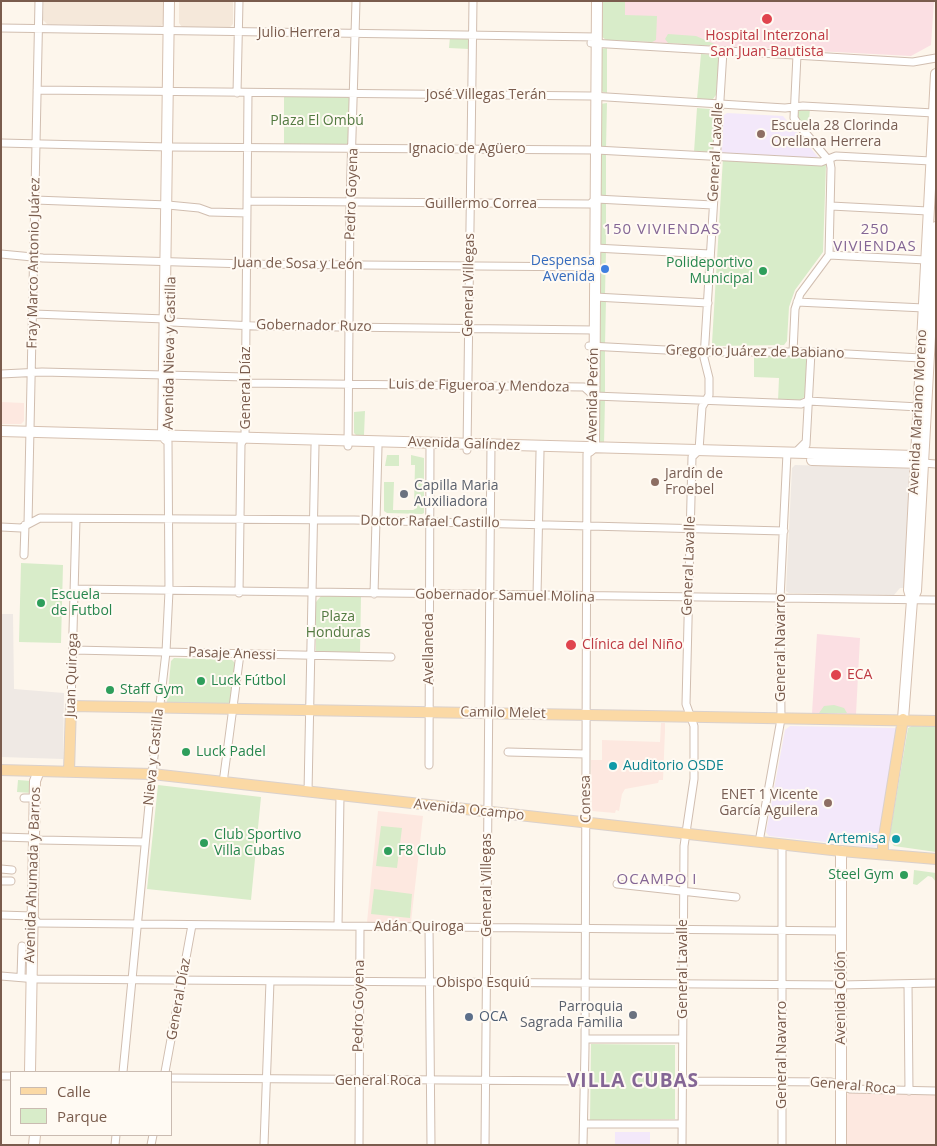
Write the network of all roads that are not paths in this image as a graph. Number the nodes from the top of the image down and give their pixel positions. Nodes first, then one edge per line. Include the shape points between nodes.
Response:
1 (39, 1) edge
2 (169, 1) edge
3 (175, 1) edge
4 (239, 1) edge
5 (356, 1) edge
6 (473, 1) edge
7 (592, 1) edge
8 (597, 1) edge
9 (1, 28) edge
10 (38, 29) junction
11 (172, 32) junction
12 (238, 33) junction
13 (356, 33) junction
14 (474, 34) junction
15 (594, 40) junction
16 (723, 51) junction
17 (797, 56) junction
18 (936, 58) edge
19 (936, 74) edge
20 (37, 90) junction
21 (171, 92) junction
22 (238, 93) junction
23 (248, 93) junction
24 (355, 94) junction
25 (472, 95) junction
26 (594, 96) junction
27 (719, 105) junction
28 (794, 107) junction
29 (934, 113) junction
30 (1, 144) edge
31 (36, 144) junction
32 (171, 146) junction
33 (247, 147) junction
34 (353, 148) junction
35 (471, 149) junction
36 (593, 150) junction
37 (716, 156) junction
38 (827, 159) junction
39 (931, 161) junction
40 (35, 200) junction
41 (247, 201) junction
42 (350, 202) junction
43 (593, 202) junction
44 (470, 204) junction
45 (713, 205) junction
46 (170, 206) junction
47 (831, 206) junction
48 (928, 211) junction
49 (247, 212) junction
50 (936, 227) edge
51 (595, 248) junction
52 (1, 254) edge
53 (710, 254) junction
54 (829, 255) junction
55 (34, 256) junction
56 (926, 260) junction
57 (169, 262) junction
58 (247, 264) junction
59 (350, 265) junction
60 (470, 265) junction
61 (592, 267) junction
62 (595, 296) junction
63 (797, 302) junction
64 (708, 303) junction
65 (924, 308) junction
66 (34, 314) junction
67 (168, 321) junction
68 (246, 325) junction
69 (349, 327) junction
70 (468, 328) junction
71 (592, 330) junction
72 (933, 330) edge
73 (591, 346) junction
74 (704, 352) junction
75 (793, 352) junction
76 (811, 352) junction
77 (921, 358) junction
78 (31, 373) junction
79 (1, 374) edge
80 (167, 376) junction
81 (246, 380) junction
82 (348, 385) junction
83 (468, 385) junction
84 (591, 393) junction
85 (808, 401) junction
86 (705, 402) junction
87 (919, 407) junction
88 (1, 430) edge
89 (30, 435) junction
90 (1, 437) edge
91 (167, 437) junction
92 (243, 441) junction
93 (348, 443) junction
94 (316, 446) junction
95 (430, 446) junction
96 (378, 447) junction
97 (467, 447) junction
98 (491, 447) junction
99 (806, 448) junction
100 (589, 449) junction
101 (540, 452) junction
102 (696, 453) junction
103 (787, 456) junction
104 (918, 461) junction
105 (936, 464) edge
106 (28, 510) junction
107 (40, 518) junction
108 (76, 519) junction
109 (168, 519) junction
110 (240, 520) junction
111 (314, 520) junction
112 (376, 521) junction
113 (431, 522) junction
114 (490, 523) junction
115 (27, 524) junction
116 (538, 524) junction
117 (587, 525) junction
118 (1, 527) edge
119 (690, 529) junction
120 (784, 531) junction
121 (24, 555) dead end
122 (75, 589) junction
123 (169, 591) junction
124 (239, 592) junction
125 (313, 593) junction
126 (374, 594) junction
127 (430, 595) junction
128 (489, 595) junction
129 (537, 596) junction
130 (586, 597) junction
131 (687, 598) junction
132 (780, 599) junction
133 (912, 600) junction
134 (936, 600) edge
135 (73, 650) junction
136 (166, 652) junction
137 (240, 654) junction
138 (312, 656) junction
139 (391, 656) dead end
140 (71, 706) junction
141 (160, 708) junction
142 (233, 710) junction
143 (311, 712) junction
144 (429, 712) junction
145 (488, 713) junction
146 (585, 714) junction
147 (692, 718) junction
148 (781, 719) junction
149 (903, 719) junction
150 (936, 721) edge
151 (508, 752) dead end
152 (585, 754) junction
153 (429, 765) dead end
154 (1, 770) edge
155 (39, 771) junction
156 (69, 771) junction
157 (152, 774) junction
158 (223, 783) junction
159 (308, 792) junction
160 (340, 796) junction
161 (24, 798) dead end
162 (35, 798) junction
163 (487, 812) junction
164 (586, 823) junction
165 (686, 834) junction
166 (1, 837) edge
167 (37, 839) junction
168 (145, 842) junction
169 (759, 842) junction
170 (782, 845) junction
171 (841, 851) junction
172 (883, 853) junction
173 (936, 858) edge
174 (1, 869) edge
175 (12, 870) dead end
176 (1, 881) edge
177 (11, 881) dead end
178 (617, 884) dead end
179 (684, 891) junction
180 (736, 897) dead end
181 (1, 915) edge
182 (35, 919) junction
183 (137, 924) junction
184 (192, 925) junction
185 (338, 926) junction
186 (360, 927) junction
187 (429, 928) junction
188 (487, 928) junction
189 (584, 928) junction
190 (683, 930) junction
191 (781, 930) junction
192 (841, 930) junction
193 (22, 946) dead end
194 (1, 976) edge
195 (29, 978) junction
196 (131, 979) junction
197 (183, 980) junction
198 (270, 981) junction
199 (359, 982) junction
200 (431, 982) junction
201 (486, 983) junction
202 (585, 983) junction
203 (936, 983) edge
204 (683, 984) junction
205 (782, 984) junction
206 (908, 984) junction
207 (841, 985) junction
208 (585, 1039) junction
209 (682, 1039) junction
210 (30, 1071) edge
211 (37, 1071) edge
212 (123, 1071) edge
213 (165, 1071) edge
214 (172, 1078) edge
215 (267, 1080) junction
216 (358, 1081) junction
217 (431, 1081) junction
218 (486, 1081) junction
219 (585, 1081) junction
220 (681, 1081) junction
221 (782, 1082) junction
222 (841, 1086) junction
223 (909, 1090) junction
224 (936, 1092) edge
225 (584, 1124) junction
226 (682, 1124) junction
227 (264, 1145) edge
228 (359, 1145) edge
229 (431, 1145) edge
230 (485, 1145) edge
231 (583, 1145) edge
232 (682, 1145) edge
233 (782, 1145) edge
234 (841, 1145) edge

1 - 10 street, Fray Marco Antonio Juárez
2 - 11 main road, Avenida Nieva y Castilla
3 - 11 main road, Avenida Nieva y Castilla
4 - 12 street
5 - 13 street, Pedro Goyena
6 - 14 street, General Villegas
7 - 15 main road, Avenida Perón
8 - 15 main road, Avenida Perón
9 - 10 street, Julio Herrera
10 - 11 street, Julio Herrera
10 - 20 street, Fray Marco Antonio Juárez
11 - 12 street, Julio Herrera
11 - 21 main road, Avenida Nieva y Castilla
12 - 13 street, Julio Herrera
12 - 22 street
13 - 14 street, Julio Herrera
13 - 24 street, Pedro Goyena
14 - 15 street, Julio Herrera
14 - 25 street, General Villegas
15 - 16 street, Julio Herrera
15 - 26 main road, Avenida Perón
16 - 17 street, Julio Herrera
16 - 27 street, General Lavalle
17 - 18 street, Julio Herrera via 913,62
17 - 28 street
19 - 29 main road, Avenida Mariano Moreno
20 - 21 street, José Villegas Terán
20 - 31 street, Fray Marco Antonio Juárez
21 - 22 street, José Villegas Terán
21 - 32 main road, Avenida Nieva y Castilla
22 - 23 street, José Villegas Terán
23 - 24 street, José Villegas Terán
23 - 33 street, General Díaz
24 - 25 street, José Villegas Terán
24 - 34 street, Pedro Goyena
25 - 26 street, José Villegas Terán
25 - 35 street, General Villegas
26 - 27 street, José Villegas Terán
26 - 36 main road, Avenida Perón
27 - 28 street, José Villegas Terán
27 - 37 street, General Lavalle
28 - 29 street, José Villegas Terán
28 - 38 street via 794,118
29 - 39 main road, Avenida Mariano Moreno
30 - 31 street, Ignacio de Agüero
31 - 32 street, Ignacio de Agüero
31 - 40 street, Fray Marco Antonio Juárez
32 - 33 street, Ignacio de Agüero
32 - 46 main road, Avenida Nieva y Castilla
33 - 34 street, Ignacio de Agüero
33 - 41 street, General Díaz
34 - 35 street, Ignacio de Agüero
34 - 42 street, Pedro Goyena
35 - 36 street, Ignacio de Agüero
35 - 44 street, General Villegas
36 - 37 street, Ignacio de Agüero
36 - 43 main road, Avenida Perón
37 - 38 street, Ignacio de Agüero via 820,162
37 - 45 street, General Lavalle
38 - 39 street, Ignacio de Agüero via 836,156
38 - 47 street via 831,168
39 - 48 main road, Avenida Mariano Moreno
40 - 46 street
40 - 55 street, Fray Marco Antonio Juárez
41 - 42 street, Guillermo Correa
41 - 49 street, General Díaz
42 - 44 street, Guillermo Correa
42 - 59 street, Pedro Goyena
43 - 44 street, Guillermo Correa
43 - 45 street, Guillermo Correa
43 - 51 main road, Avenida Perón
43 - 61 main road, Avenida Perón
44 - 60 street, General Villegas
45 - 53 street, General Lavalle
46 - 49 street
46 - 57 main road, Avenida Nieva y Castilla
47 - 48 street
47 - 54 street
48 - 56 main road, Avenida Mariano Moreno
49 - 58 street, General Díaz
50 - 72 main road, Avenida Mariano Moreno
51 - 53 street
51 - 61 main road, Avenida Perón
52 - 55 street, Juan de Sosa y León
53 - 64 street, General Lavalle
54 - 56 street
54 - 63 street
55 - 57 street, Juan de Sosa y León
55 - 66 street, Fray Marco Antonio Juárez
56 - 65 main road, Avenida Mariano Moreno
57 - 58 street, Juan de Sosa y León
57 - 67 main road, Avenida Nieva y Castilla
58 - 59 street, Juan de Sosa y León
58 - 68 street, General Díaz
59 - 60 street, Juan de Sosa y León
59 - 69 street, Pedro Goyena
60 - 61 street, Juan de Sosa y León
60 - 70 street, General Villegas
61 - 62 main road, Avenida Perón
61 - 71 main road, Avenida Perón
62 - 64 street
62 - 71 main road, Avenida Perón
63 - 65 street
63 - 75 street
64 - 74 street, General Lavalle
65 - 77 main road, Avenida Mariano Moreno
66 - 67 street, Gobernador Ruzo
66 - 78 street, Fray Marco Antonio Juárez
67 - 68 street, Gobernador Ruzo
67 - 80 main road, Avenida Nieva y Castilla
68 - 69 street, Gobernador Ruzo
68 - 81 street, General Díaz
69 - 70 street, Gobernador Ruzo
69 - 82 street, Pedro Goyena
70 - 71 street, Gobernador Ruzo
70 - 83 street, General Villegas
71 - 73 main road, Avenida Perón
72 - 104 main road, Avenida Mariano Moreno
73 - 74 street, Gregorio Juárez de Babiano
73 - 84 main road, Avenida Perón
74 - 75 street, Gregorio Juárez de Babiano
74 - 86 street, General Lavalle via 709,378 709,394
75 - 76 street, Gregorio Juárez de Babiano
76 - 77 street, Gregorio Juárez de Babiano
76 - 85 street
77 - 87 main road, Avenida Mariano Moreno
78 - 79 street, Luis de Figueroa y Mendoza
78 - 80 street, Luis de Figueroa y Mendoza
78 - 89 street, Fray Marco Antonio Juárez
80 - 81 street, Luis de Figueroa y Mendoza
80 - 91 main road, Avenida Nieva y Castilla
81 - 82 street, Luis de Figueroa y Mendoza
81 - 92 street, General Díaz
82 - 83 street, Luis de Figueroa y Mendoza
82 - 93 street, Pedro Goyena
83 - 84 street, Luis de Figueroa y Mendoza via 584,387
83 - 97 street, General Villegas
84 - 86 street, Luis de Figueroa y Mendoza
84 - 100 main road, Avenida Perón
85 - 86 street, Luis de Figueroa y Mendoza via 801,404
85 - 87 street, Luis de Figueroa y Mendoza
85 - 99 street
86 - 102 street, General Lavalle
87 - 104 main road, Avenida Mariano Moreno
88 - 89 main road, Avenida Galíndez
89 - 90 main road, Avenida Galíndez
89 - 91 main road, Avenida Galíndez
89 - 106 street, Fray Marco Antonio Juárez
91 - 92 main road, Avenida Galíndez
91 - 109 street, Nieva y Castilla
92 - 93 main road, Avenida Galíndez
92 - 94 main road, Avenida Galíndez
92 - 110 street, General Díaz
93 - 94 main road, Avenida Galíndez
93 - 95 main road, Avenida Galíndez
93 - 96 main road, Avenida Galíndez
94 - 111 street
95 - 96 main road, Avenida Galíndez
95 - 97 main road, Avenida Galíndez
95 - 113 street, Avellaneda
96 - 112 street
97 - 98 main road, Avenida Galíndez
98 - 100 main road, Avenida Galíndez
98 - 101 main road, Avenida Galíndez
98 - 114 street, General Villegas
99 - 103 main road, Avenida Galíndez
99 - 104 main road, Avenida Galíndez
100 - 101 main road, Avenida Galíndez
100 - 102 main road, Avenida Galíndez
100 - 117 street, Conesa
101 - 116 street
102 - 103 main road, Avenida Galíndez
102 - 119 street, General Lavalle
103 - 104 main road, Avenida Galíndez
103 - 120 street, General Navarro
104 - 105 street, Avenida Galíndez
104 - 133 main road, Avenida Mariano Moreno via 916,591
106 - 107 street
106 - 115 street, Fray Marco Antonio Juárez
107 - 108 street, Doctor Rafael Castillo
107 - 115 street
108 - 109 street, Doctor Rafael Castillo
108 - 122 street, Juan Quiroga
109 - 110 street, Doctor Rafael Castillo
109 - 123 street, Nieva y Castilla
110 - 111 street, Doctor Rafael Castillo
110 - 124 street, General Díaz
111 - 112 street, Doctor Rafael Castillo
111 - 125 street
112 - 113 street, Doctor Rafael Castillo
112 - 126 street
113 - 114 street, Doctor Rafael Castillo
113 - 127 street, Avellaneda
114 - 116 street, Doctor Rafael Castillo
114 - 128 street, General Villegas
115 - 118 street via 21,528
115 - 121 street, Fray Marco Antonio Juárez
116 - 117 street, Doctor Rafael Castillo
116 - 129 street
117 - 119 street, Doctor Rafael Castillo
117 - 130 street, Conesa
119 - 120 street, Doctor Rafael Castillo
119 - 131 street, General Lavalle
120 - 132 street, General Navarro
122 - 123 street, Gobernador Samuel Molina
122 - 135 street, Juan Quiroga
123 - 124 street, Gobernador Samuel Molina
123 - 136 street, Nieva y Castilla
124 - 125 street, Gobernador Samuel Molina
125 - 126 street, Gobernador Samuel Molina
125 - 138 street
126 - 127 street, Gobernador Samuel Molina
127 - 128 street, Gobernador Samuel Molina
127 - 144 street, Avellaneda
128 - 129 street, Gobernador Samuel Molina
128 - 145 street, General Villegas
129 - 130 street, Gobernador Samuel Molina
130 - 131 street, Gobernador Samuel Molina
130 - 146 street, Conesa
131 - 132 street, Gobernador Samuel Molina
131 - 147 street, General Lavalle via 686,704
132 - 133 street, Gobernador Samuel Molina
132 - 148 street, General Navarro
133 - 134 street, Gobernador Samuel Molina
133 - 149 main road, Avenida Mariano Moreno
135 - 136 street, Pasaje Anessi
135 - 140 street, Juan Quiroga
136 - 137 street, Pasaje Anessi
136 - 141 street, Nieva y Castilla
137 - 138 street, Pasaje Anessi
137 - 142 street
138 - 139 street, Pasaje Anessi
138 - 143 street
140 - 141 main road, Camilo Melet
140 - 156 main road, Juan Quiroga
141 - 142 main road, Camilo Melet
141 - 157 street, Nieva y Castilla
142 - 143 main road, Camilo Melet
142 - 158 street
143 - 144 main road, Camilo Melet
143 - 159 street
144 - 145 main road, Camilo Melet
144 - 153 street, Avellaneda
145 - 146 main road, Camilo Melet
145 - 163 street, General Villegas
146 - 147 main road, Camilo Melet
146 - 152 street, Conesa
147 - 148 main road, Camilo Melet
147 - 165 street, General Lavalle via 694,779
148 - 149 main road, Camilo Melet
148 - 169 street, General Navarro
149 - 150 main road, Camilo Melet
149 - 172 main road, Avenida Mariano Moreno
151 - 152 street
152 - 164 street, Conesa
154 - 155 main road, Avenida Ocampo
155 - 156 main road, Avenida Ocampo
155 - 162 main road, Avenida Ahumada y Barros
155 - 167 main road, Avenida Ahumada y Barros via 42,781
156 - 157 main road, Avenida Ocampo
157 - 158 main road, Avenida Ocampo
157 - 168 street, Nieva y Castilla
158 - 159 main road, Avenida Ocampo
159 - 160 main road, Avenida Ocampo
160 - 163 main road, Avenida Ocampo
160 - 185 street
161 - 162 street
162 - 167 main road, Avenida Ahumada y Barros
163 - 164 main road, Avenida Ocampo
163 - 188 street, General Villegas
164 - 165 main road, Avenida Ocampo
164 - 189 street, Conesa
165 - 169 main road, Avenida Ocampo
165 - 179 street, General Lavalle
166 - 167 street
167 - 168 street
167 - 182 main road, Avenida Ahumada y Barros
168 - 183 street, Nieva y Castilla
169 - 170 main road, Avenida Ocampo
170 - 171 main road, Avenida Ocampo
170 - 191 street, General Navarro
171 - 172 main road, Avenida Ocampo
171 - 192 main road, Avenida Colón
172 - 173 main road, Avenida Ocampo
174 - 175 street
176 - 177 street
178 - 179 street
179 - 180 street
179 - 190 street, General Lavalle
181 - 182 street, Adán Quiroga
182 - 183 street, Adán Quiroga
182 - 195 main road, Avenida Ahumada y Barros
183 - 184 street, Adán Quiroga
183 - 196 street, Nieva y Castilla
184 - 185 street, Adán Quiroga
184 - 197 street, General Díaz
185 - 186 street, Adán Quiroga
186 - 187 street, Adán Quiroga
186 - 199 street, Pedro Goyena
187 - 188 street, Adán Quiroga
187 - 200 street
188 - 189 street, Adán Quiroga
188 - 201 street, General Villegas
189 - 190 street, Adán Quiroga
189 - 202 street, Conesa
190 - 191 street, Adán Quiroga
190 - 204 street, General Lavalle
191 - 192 street, Adán Quiroga
191 - 205 street, General Navarro
192 - 207 main road, Avenida Colón
193 - 195 street
194 - 195 street, Obispo Esquiú
195 - 196 street, Obispo Esquiú
195 - 210 main road, Avenida Ahumada y Barros
195 - 211 main road, Avenida Ahumada y Barros
196 - 197 street, Obispo Esquiú
196 - 212 street, Nieva y Castilla
197 - 198 street, Obispo Esquiú
197 - 213 street, General Díaz
198 - 199 street, Obispo Esquiú
198 - 215 street
199 - 200 street, Obispo Esquiú
199 - 216 street, Pedro Goyena
200 - 201 street, Obispo Esquiú
200 - 217 street
201 - 202 street, Obispo Esquiú
201 - 218 street, General Villegas
202 - 204 street, Obispo Esquiú
202 - 208 street, Conesa
203 - 206 street, Obispo Esquiú
204 - 205 street, Obispo Esquiú
204 - 209 street, General Lavalle
205 - 207 street, Obispo Esquiú
205 - 221 street, General Navarro
206 - 207 street, Obispo Esquiú
206 - 223 street
207 - 222 main road, Avenida Colón
208 - 209 street
208 - 219 street, Conesa
209 - 220 street, General Lavalle
214 - 215 street, General Roca
215 - 216 street, General Roca
215 - 227 street
216 - 217 street, General Roca
216 - 228 street, Pedro Goyena
217 - 218 street, General Roca
217 - 229 street
218 - 219 street, General Roca
218 - 230 street, General Villegas
219 - 225 street, Conesa
220 - 221 street, General Roca
220 - 226 street, General Lavalle
221 - 222 street, General Roca via 831,1082
221 - 233 street, General Navarro
222 - 223 street, General Roca
222 - 234 main road, Avenida Colón
223 - 224 street, General Roca
225 - 226 street
225 - 231 street, Conesa
226 - 232 street, General Lavalle

